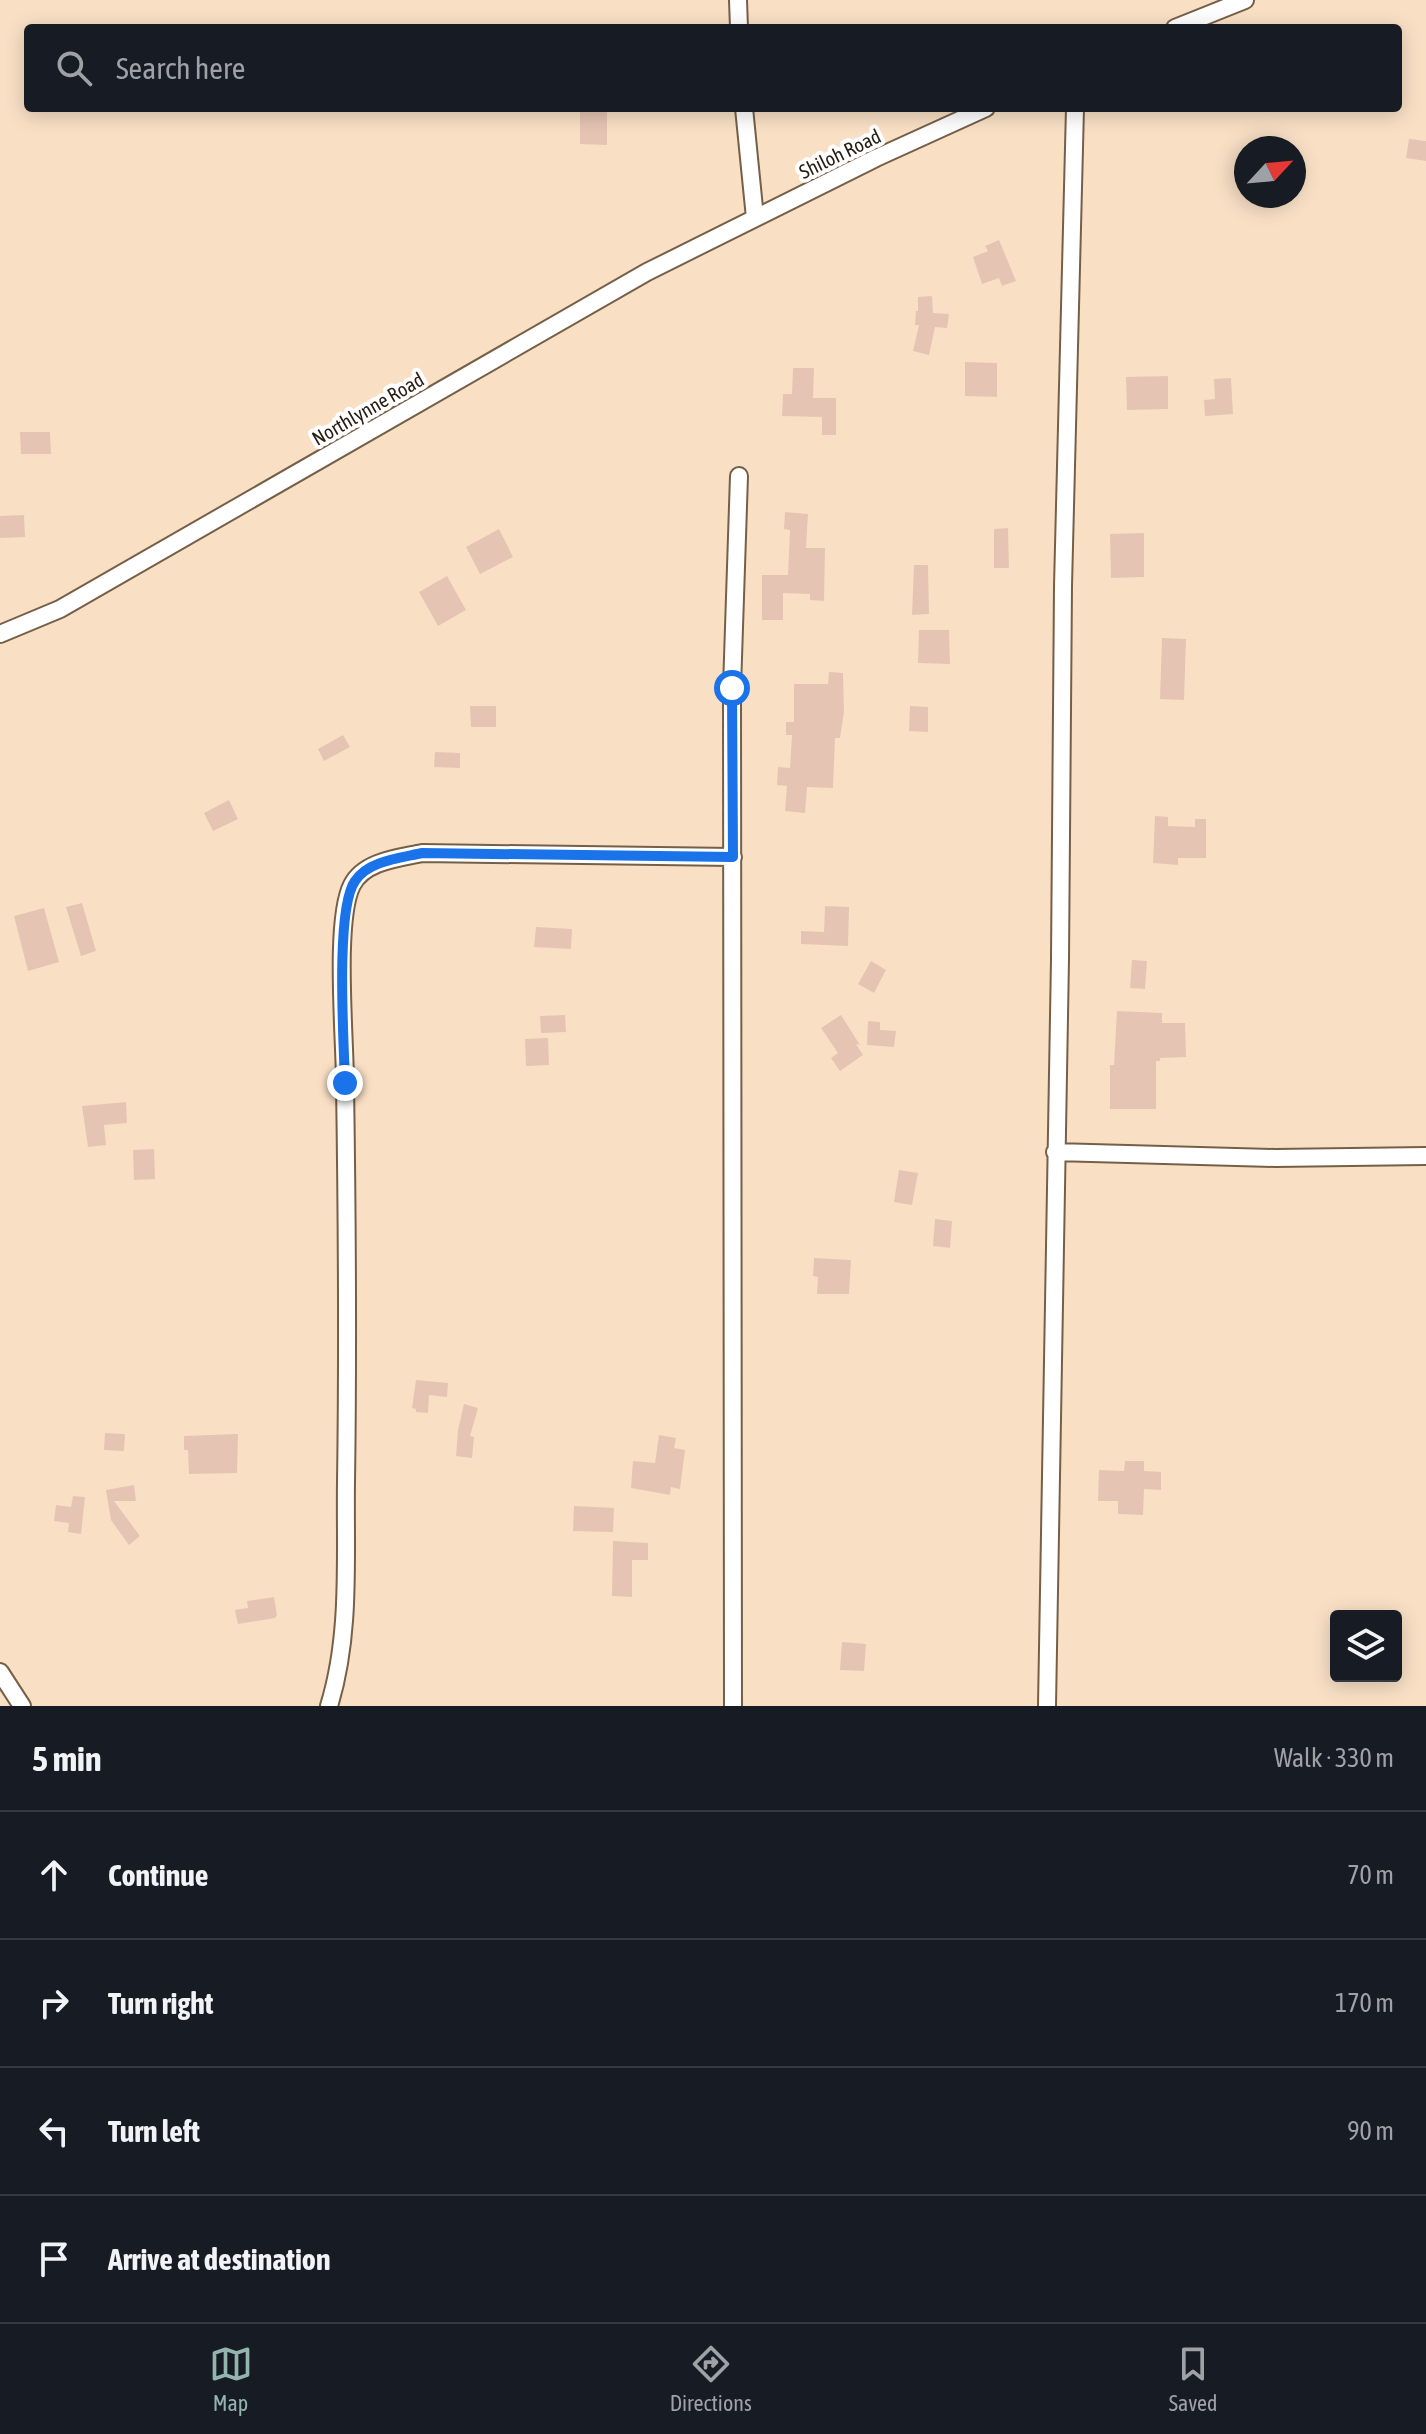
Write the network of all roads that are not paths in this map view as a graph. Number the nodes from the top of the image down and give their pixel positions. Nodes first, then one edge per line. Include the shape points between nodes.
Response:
1 (738, 0) edge
2 (1245, 0) edge
3 (739, 24) edge
4 (1185, 24) edge
5 (744, 112) edge
6 (977, 112) edge
7 (1075, 112) edge
8 (755, 218) junction
9 (739, 476) dead end
10 (0, 634) edge
11 (733, 857) junction
12 (1055, 1152) junction
13 (1426, 1156) edge
14 (0, 1672) edge
15 (22, 1706) edge
16 (329, 1706) edge
17 (733, 1706) edge
18 (1047, 1706) edge

1 - 3 street
2 - 4 street
5 - 8 street
6 - 8 street, Shiloh Road
7 - 12 street
8 - 10 street, Northlynne Road via 647,272 60,609
9 - 11 street
11 - 16 street via 422,853 366,870 351,887 343,982 344,1639
11 - 17 street
12 - 13 street
12 - 18 street
14 - 15 street

